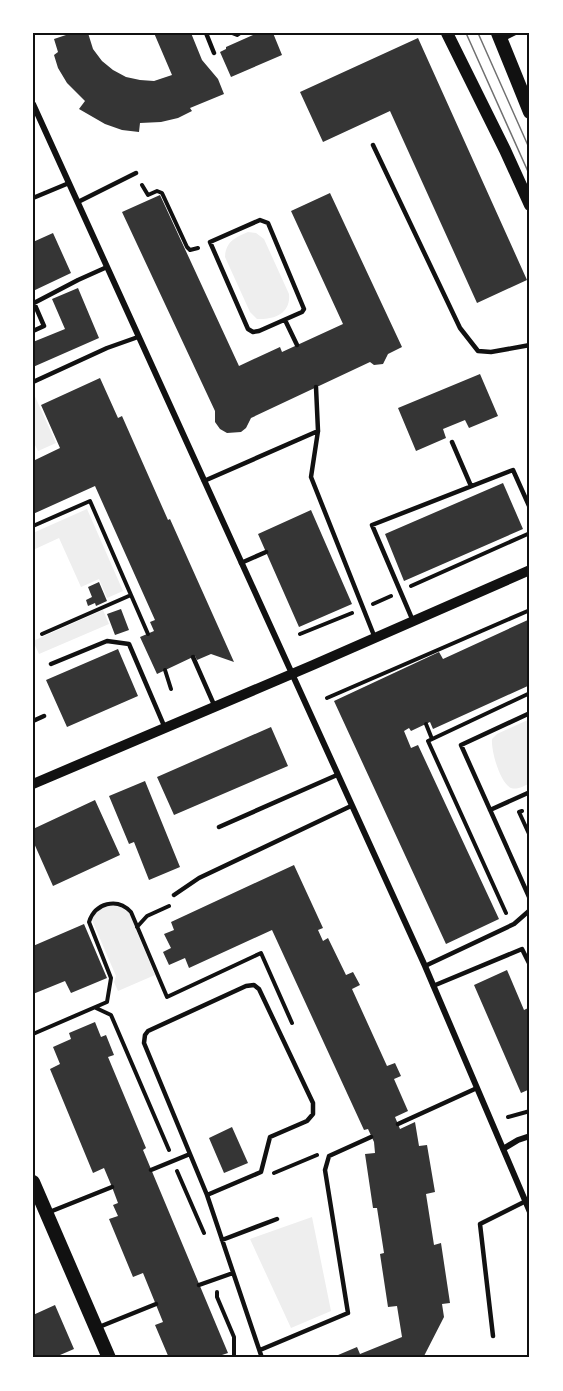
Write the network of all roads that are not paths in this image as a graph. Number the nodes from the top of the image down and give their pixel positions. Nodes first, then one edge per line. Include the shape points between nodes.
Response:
1 (206, 33) edge
2 (447, 33) edge
3 (515, 33) edge
4 (499, 36) edge
5 (214, 53) dead end
6 (33, 104) edge
7 (530, 112) edge
8 (373, 145) dead end
9 (136, 173) road end
10 (69, 183) junction
11 (33, 198) edge
12 (78, 202) junction
13 (530, 206) edge
14 (107, 267) junction
15 (285, 320) junction
16 (33, 331) edge
17 (138, 336) junction
18 (297, 345) dead end
19 (530, 345) edge
20 (33, 382) edge
21 (316, 387) dead end
22 (318, 431) junction
23 (452, 442) dead end
24 (204, 481) junction
25 (471, 486) junction
26 (530, 508) edge
27 (266, 552) dead end
28 (241, 563) junction
29 (530, 570) edge
30 (413, 621) junction
31 (375, 638) junction
32 (193, 657) dead end
33 (51, 664) dead end
34 (291, 674) junction
35 (215, 707) junction
36 (530, 713) edge
37 (44, 716) dead end
38 (33, 721) edge
39 (165, 728) junction
40 (337, 776) junction
41 (33, 784) edge
42 (530, 792) edge
43 (351, 806) junction
44 (490, 810) junction
45 (219, 827) dead end
46 (174, 896) dead end
47 (530, 899) edge
48 (530, 910) edge
49 (530, 965) edge
50 (425, 966) junction
51 (433, 986) junction
52 (477, 1088) junction
53 (398, 1124) dead end
54 (530, 1136) edge
55 (371, 1137) dead end
56 (503, 1149) junction
57 (190, 1154) junction
58 (151, 1170) dead end
59 (33, 1182) edge
60 (112, 1187) dead end
61 (207, 1196) junction
62 (526, 1201) junction
63 (530, 1212) edge
64 (47, 1213) junction
65 (277, 1219) dead end
66 (222, 1240) junction
67 (233, 1273) junction
68 (199, 1285) dead end
69 (156, 1304) dead end
70 (96, 1328) junction
71 (494, 1336) dead end
72 (260, 1350) junction
73 (109, 1358) edge
74 (262, 1358) edge

1 - 5 lane
2 - 13 main road
3 - 4 lane
4 - 7 main road
6 - 10 street
8 - 19 lane via 460,328 470,341 478,351 491,352
9 - 12 lane
10 - 11 lane
10 - 12 street
12 - 14 street
14 - 16 lane via 34,303 44,326
14 - 17 street
15 - 15 lane via 302,312 304,304 268,224 260,220 210,242 248,329 259,331
15 - 18 lane
17 - 20 lane
17 - 24 street
21 - 22 lane
22 - 24 lane
22 - 31 lane via 311,477
23 - 25 lane
24 - 28 street
25 - 26 lane via 513,470
25 - 30 lane via 372,525
27 - 28 lane
28 - 34 street
29 - 30 street
30 - 31 street
31 - 34 street
32 - 35 lane
33 - 39 lane via 107,641 129,644
34 - 35 street
34 - 40 street
35 - 39 street
36 - 44 lane via 461,745
37 - 38 lane
39 - 41 street
40 - 43 street
40 - 45 lane
42 - 44 lane
43 - 46 lane via 199,878
43 - 50 street
44 - 47 lane
48 - 50 lane via 514,924
49 - 51 lane via 522,949
50 - 51 street
51 - 52 street
52 - 53 lane
52 - 56 street
54 - 56 street
55 - 72 lane via 329,1156 325,1170 348,1313
56 - 62 street
57 - 58 lane
57 - 61 lane
57 - 61 lane via 144,1043 145,1035 246,986 254,986 260,989 313,1103 313,1114 307,1121 270,1137 261,1172
59 - 64 main road
60 - 64 lane
61 - 66 lane
62 - 63 street
62 - 71 lane via 480,1224
64 - 70 main road
65 - 66 lane
66 - 67 lane
67 - 68 lane
67 - 72 lane
69 - 70 lane
70 - 73 main road
72 - 74 lane

